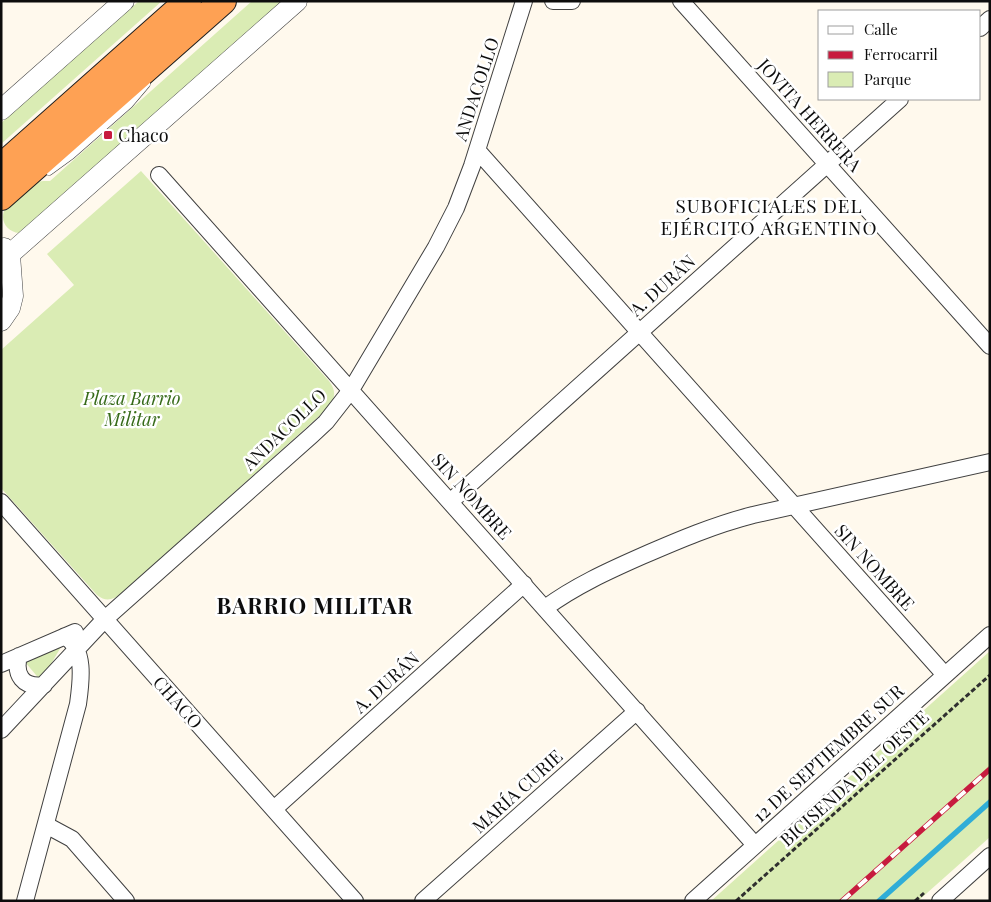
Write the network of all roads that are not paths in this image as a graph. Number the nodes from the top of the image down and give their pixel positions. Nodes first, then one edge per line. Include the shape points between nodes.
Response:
1 (124, 1) edge
2 (188, 1) edge
3 (223, 1) edge
4 (297, 1) edge
5 (524, 1) edge
6 (553, 1) edge
7 (572, 1) edge
8 (681, 1) edge
9 (157, 60) junction
10 (899, 100) edge
11 (1, 110) edge
12 (477, 150) junction
13 (827, 164) junction
14 (1, 167) edge
15 (44, 174) dead end
16 (159, 175) dead end
17 (30, 183) dead end
18 (1, 197) edge
19 (1, 202) edge
20 (4, 254) edge
21 (1, 321) edge
22 (639, 332) junction
23 (990, 346) edge
24 (351, 390) junction
25 (990, 462) edge
26 (1, 502) edge
27 (450, 502) junction
28 (794, 506) junction
29 (524, 584) junction
30 (545, 608) junction
31 (105, 619) junction
32 (990, 635) edge
33 (65, 636) junction
34 (77, 649) junction
35 (19, 656) junction
36 (1, 664) edge
37 (945, 675) junction
38 (44, 685) junction
39 (636, 711) junction
40 (1, 730) edge
41 (274, 809) junction
42 (46, 825) junction
43 (756, 845) junction
44 (990, 856) edge
45 (347, 898) edge
46 (25, 901) edge
47 (126, 901) edge
48 (423, 901) edge
49 (693, 901) edge
50 (940, 901) edge

1 - 11 street
2 - 14 highway
3 - 9 highway
4 - 20 street
5 - 12 street, ANDACOLLO
6 - 7 street
8 - 13 street, JOVITA HERRERA
9 - 15 lane via 136,97
9 - 18 highway
10 - 13 street, A. DURÁN
12 - 22 street, SIN NOMBRE
12 - 24 street, ANDACOLLO via 465,188 446,228
13 - 22 street, A. DURÁN
13 - 23 street, JOVITA HERRERA
16 - 24 street, SIN NOMBRE
17 - 19 lane
20 - 21 street via 13,296
22 - 27 street, A. DURÁN
22 - 28 street, SIN NOMBRE
24 - 27 street, SIN NOMBRE
24 - 31 street, ANDACOLLO via 319,428
25 - 28 street
26 - 31 street, CHACO
27 - 29 street, SIN NOMBRE
28 - 30 street via 733,520 699,532 598,576
28 - 37 street, SIN NOMBRE
29 - 30 street, SIN NOMBRE
29 - 41 street, A. DURÁN
30 - 39 street, SIN NOMBRE
31 - 33 street
31 - 34 street, ANDACOLLO
31 - 41 street, CHACO
32 - 37 street, 12 DE SEPTIEMBRE SUR
33 - 34 street
33 - 35 street
34 - 38 street, ANDACOLLO
34 - 42 street via 80,676 78,704
35 - 36 street
35 - 38 street via 17,669 22,679 32,686
37 - 43 street, 12 DE SEPTIEMBRE SUR
38 - 40 street, ANDACOLLO
39 - 43 street, SIN NOMBRE
39 - 48 street, MARÍA CURIE
41 - 45 street, CHACO
42 - 46 street
42 - 47 street via 72,839
43 - 49 street, 12 DE SEPTIEMBRE SUR
44 - 50 street

